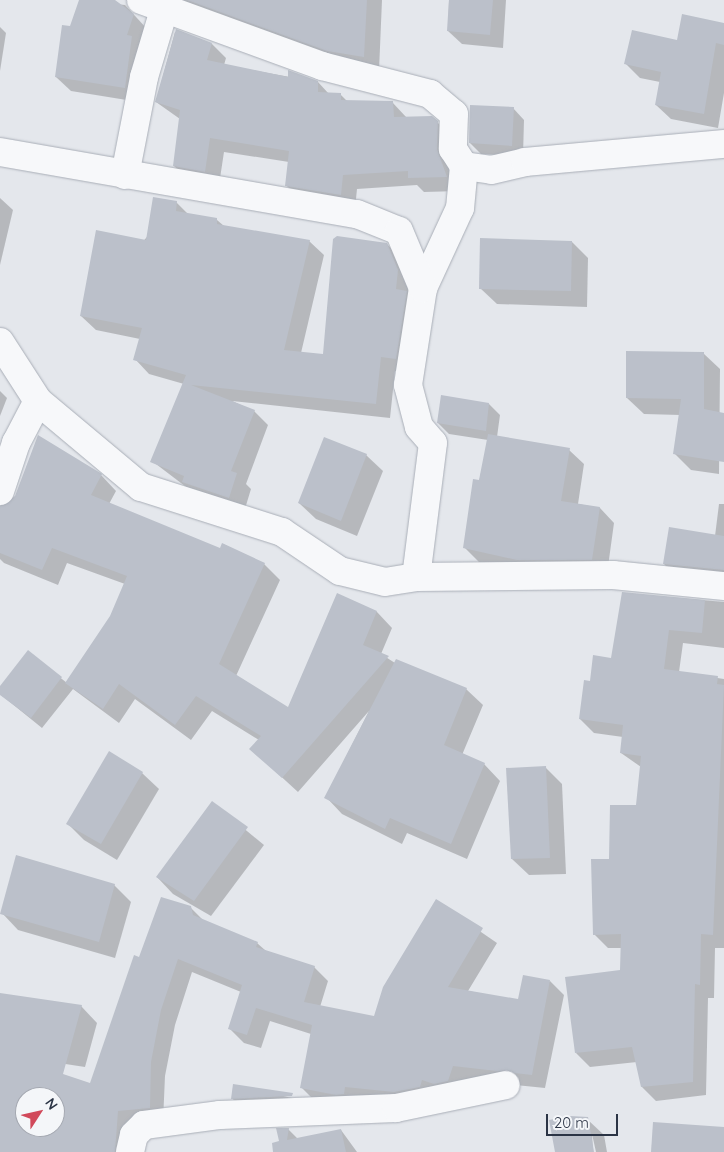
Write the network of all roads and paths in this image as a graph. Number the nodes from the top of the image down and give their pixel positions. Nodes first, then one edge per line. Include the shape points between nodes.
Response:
1 (153, 5) edge
2 (724, 144) edge
3 (0, 152) edge
4 (464, 166) junction
5 (125, 175) junction
6 (423, 288) junction
7 (0, 342) edge
8 (38, 401) junction
9 (0, 491) edge
10 (416, 577) junction
11 (724, 586) edge
12 (506, 1085) dead end
13 (130, 1152) edge

1 - 4 street via 322,66 430,94 454,114 453,149
1 - 5 street via 144,77
2 - 4 street via 525,162 491,170
3 - 5 street
4 - 6 street via 460,208
5 - 6 street via 358,214 399,231
6 - 10 street via 408,385 419,427 434,443 434,467
7 - 8 street
8 - 9 street
8 - 10 street via 141,487 282,532 340,571 385,582
10 - 11 street via 613,575
12 - 13 street via 396,1108 220,1115 144,1125 134,1135

